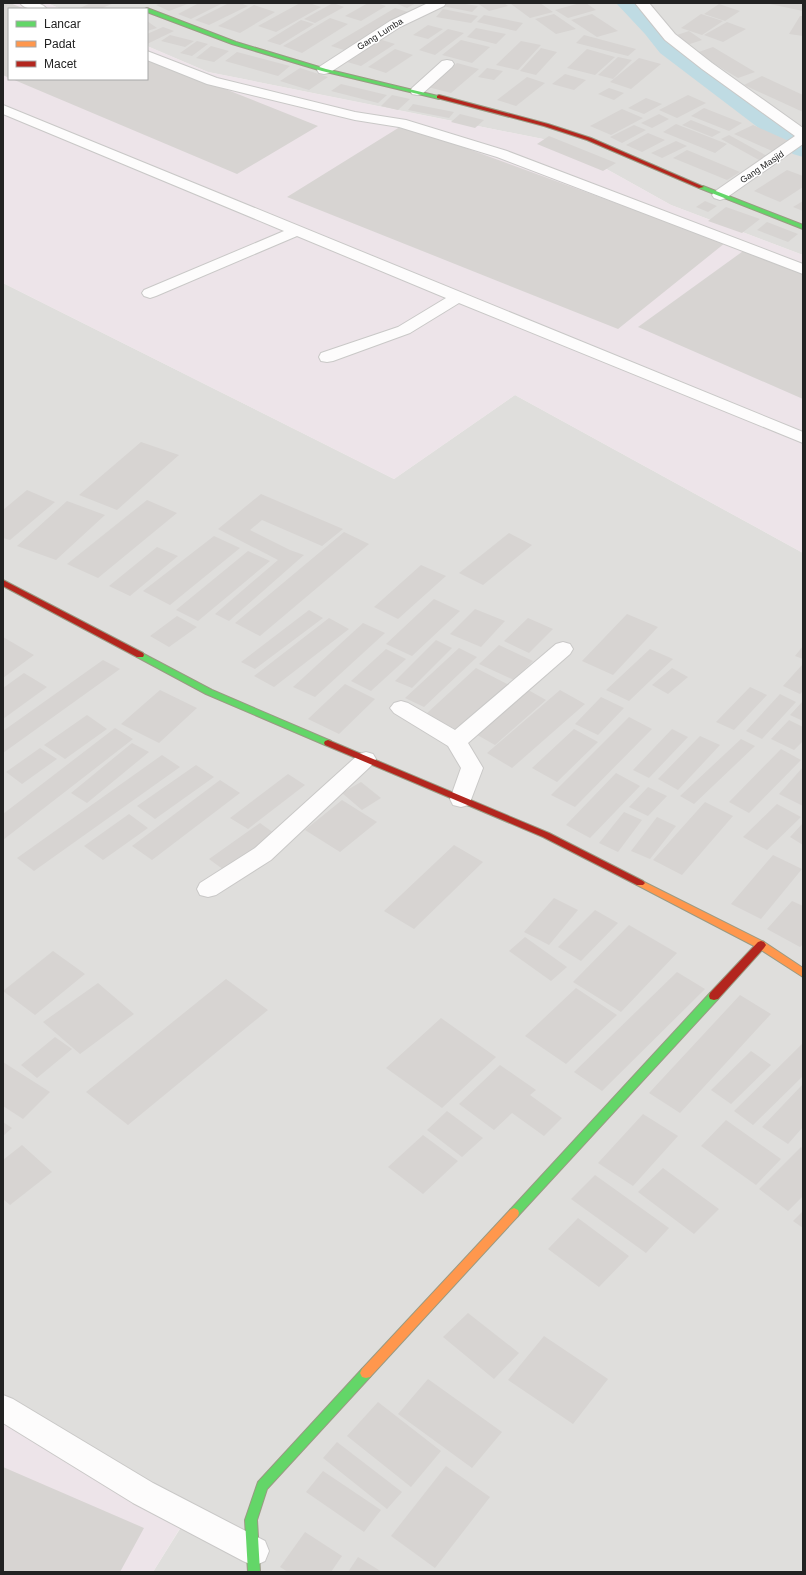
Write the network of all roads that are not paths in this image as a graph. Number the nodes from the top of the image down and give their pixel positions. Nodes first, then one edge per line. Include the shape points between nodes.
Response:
1 (27, 3) edge
2 (439, 3) edge
3 (642, 3) edge
4 (38, 8) edge
5 (148, 10) edge
6 (148, 55) edge
7 (447, 64) dead end
8 (324, 70) junction
9 (417, 91) junction
10 (3, 109) edge
11 (802, 137) edge
12 (720, 195) junction
13 (803, 227) edge
14 (296, 230) junction
15 (803, 269) edge
16 (150, 293) dead end
17 (458, 298) junction
18 (327, 357) dead end
19 (803, 438) edge
20 (3, 583) edge
21 (563, 649) dead end
22 (400, 708) dead end
23 (456, 741) junction
24 (366, 759) junction
25 (461, 799) junction
26 (208, 888) dead end
27 (761, 945) junction
28 (803, 973) edge
29 (3, 1408) edge
30 (254, 1562) edge

1 - 4 lane
2 - 8 street, Gang Lumba via 395,24
3 - 11 street via 670,37
5 - 8 street via 234,43
6 - 15 lane via 212,81 355,116 401,123 502,154
7 - 9 lane
8 - 9 street
9 - 12 street via 589,139
10 - 14 lane
11 - 12 street, Gang Masjid
12 - 13 street
14 - 16 lane
14 - 17 lane
17 - 18 lane via 404,330
17 - 19 lane
20 - 24 street via 209,692
21 - 23 street
22 - 23 street
23 - 25 street via 472,768
24 - 25 street
24 - 26 lane via 262,854
25 - 27 street via 546,835
27 - 28 street
27 - 30 street via 262,1486 251,1520
29 - 30 street

